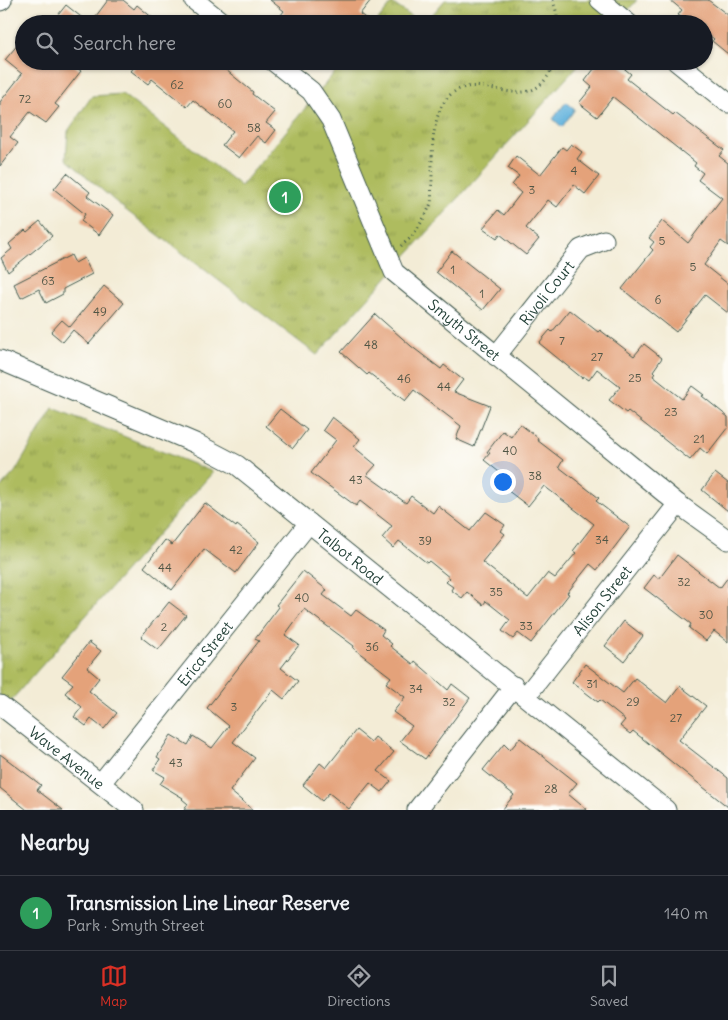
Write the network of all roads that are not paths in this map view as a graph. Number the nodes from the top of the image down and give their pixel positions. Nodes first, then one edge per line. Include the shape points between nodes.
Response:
1 (194, 0) edge
2 (600, 0) edge
3 (213, 15) edge
4 (618, 15) edge
5 (285, 70) edge
6 (687, 70) edge
7 (728, 103) edge
8 (604, 240) dead end
9 (496, 356) junction
10 (0, 360) edge
11 (678, 504) junction
12 (309, 523) junction
13 (728, 540) edge
14 (520, 691) junction
15 (0, 704) edge
16 (101, 784) junction
17 (134, 810) edge
18 (417, 810) edge
19 (666, 810) edge

1 - 3 street
2 - 4 street
5 - 9 street, Smyth Street via 311,90 331,120 394,272
6 - 7 street
8 - 9 street, Rivoli Court via 581,249
9 - 11 street, Smyth Street
10 - 12 street, Talbot Road via 195,443 237,465
11 - 13 street, Smyth Street
11 - 14 street, Alison Street
12 - 14 street, Talbot Road
12 - 16 street, Erica Street
14 - 18 street, Alison Street
14 - 19 street, Talbot Road
15 - 16 street, Wave Avenue
16 - 17 street, Wave Avenue

